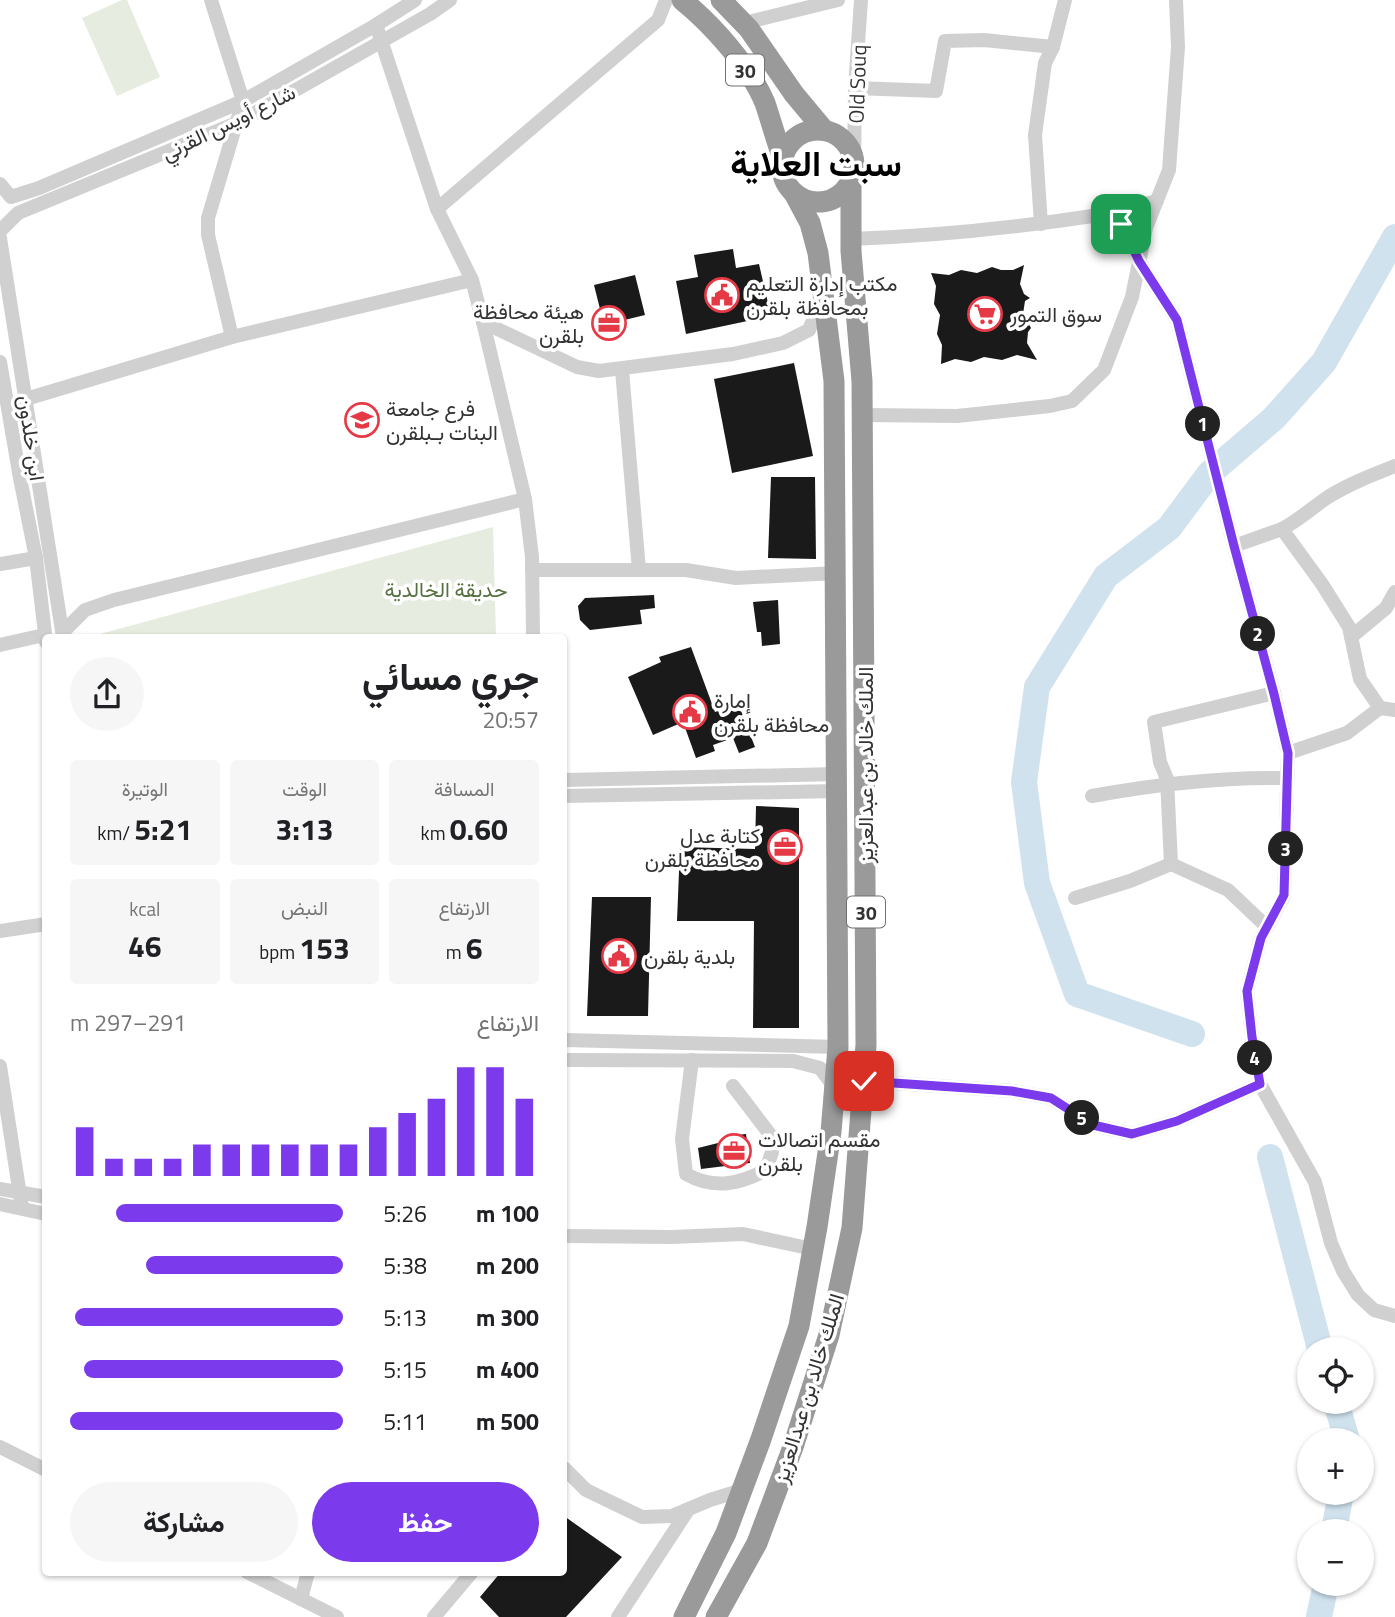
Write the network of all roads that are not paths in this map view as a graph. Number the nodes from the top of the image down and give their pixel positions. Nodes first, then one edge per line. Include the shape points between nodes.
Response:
1 (211, 0) edge
2 (415, 0) edge
3 (450, 0) edge
4 (666, 0) edge
5 (682, 0) edge
6 (721, 0) edge
7 (838, 0) edge
8 (861, 0) edge
9 (1065, 0) edge
10 (1176, 0) edge
11 (744, 23) junction
12 (376, 25) junction
13 (382, 40) junction
14 (1053, 47) junction
15 (855, 88) junction
16 (243, 101) junction
17 (239, 122) junction
18 (824, 130) junction
19 (782, 156) junction
20 (852, 175) junction
21 (0, 184) edge
22 (794, 193) junction
23 (1157, 201) junction
24 (438, 209) junction
25 (1106, 214) junction
26 (1041, 224) junction
27 (0, 231) edge
28 (0, 238) edge
29 (851, 239) junction
30 (1139, 261) junction
31 (472, 280) junction
32 (824, 293) junction
33 (483, 322) junction
34 (232, 337) junction
35 (0, 362) edge
36 (622, 370) junction
37 (26, 399) junction
38 (862, 415) junction
39 (1395, 466) edge
40 (525, 499) junction
41 (1282, 529) junction
42 (1234, 546) junction
43 (36, 558) junction
44 (0, 564) edge
45 (532, 570) junction
46 (639, 570) junction
47 (836, 573) junction
48 (1395, 592) edge
49 (45, 634) edge
50 (63, 634) edge
51 (533, 634) edge
52 (1351, 637) junction
53 (42, 638) edge
54 (0, 645) edge
55 (1274, 694) junction
56 (1380, 708) junction
57 (1395, 710) edge
58 (1288, 753) junction
59 (1287, 778) junction
60 (567, 780) edge
61 (838, 782) junction
62 (1167, 785) junction
63 (567, 796) edge
64 (1092, 796) dead end
65 (1171, 863) junction
66 (1075, 898) dead end
67 (42, 925) edge
68 (1267, 927) junction
69 (0, 931) edge
70 (567, 1040) edge
71 (838, 1047) junction
72 (567, 1060) edge
73 (692, 1060) junction
74 (0, 1066) edge
75 (864, 1081) junction
76 (1260, 1084) junction
77 (733, 1086) dead end
78 (835, 1088) junction
79 (0, 1189) edge
80 (20, 1193) junction
81 (42, 1196) edge
82 (0, 1204) edge
83 (22, 1208) junction
84 (42, 1213) edge
85 (567, 1236) edge
86 (813, 1250) junction
87 (1395, 1316) edge
88 (0, 1447) edge
89 (42, 1468) edge
90 (567, 1471) edge
91 (742, 1490) junction
92 (688, 1509) junction
93 (255, 1576) edge
94 (307, 1576) edge
95 (469, 1576) edge
96 (300, 1599) junction
97 (337, 1617) edge
98 (433, 1617) edge
99 (618, 1617) edge
100 (684, 1617) edge
101 (716, 1617) edge

1 - 16 street
2 - 12 street, شارع أويس القرني
3 - 13 street, شارع أويس القرني
4 - 24 street via 658,20
5 - 19 highway, 30 via 736,55 764,101
6 - 11 highway, 30
7 - 11 street
8 - 15 street, Old Souq
9 - 14 street
10 - 23 street via 1178,47 1168,170
11 - 18 highway, 30
12 - 13 street
12 - 16 street, شارع أويس القرني
13 - 17 street, شارع أويس القرني
13 - 24 street
14 - 15 street via 945,41 936,91
14 - 26 street via 1045,63 1035,135
15 - 20 street, Old Souq
16 - 17 street
16 - 21 street, شارع أويس القرني via 39,188 11,197
17 - 27 street, شارع أويس القرني via 18,213
17 - 34 street via 208,218
18 - 19 highway via 799,135
18 - 20 highway via 847,143 853,156
19 - 22 highway, الملك خالد بن عبدالعزيز via 785,183
20 - 22 highway via 844,193 832,200 806,200
20 - 29 highway, الملك خالد بن عبدالعزيز / 30
22 - 32 highway, الملك خالد بن عبدالعزيز / 30 via 810,223
23 - 25 street
23 - 30 street
24 - 31 street
25 - 26 street
25 - 30 street via 1121,224
26 - 29 street
28 - 37 street, ابن خلدون
29 - 38 highway, الملك خالد بن عبدالعزيز / 30
30 - 38 street via 1132,297 1104,370 1072,401 957,416
30 - 42 street via 1177,320
31 - 33 street
31 - 34 street
32 - 36 street via 809,330 783,343
32 - 47 highway, الملك خالد بن عبدالعزيز / 30 via 834,381
33 - 36 street via 577,368
33 - 40 street
34 - 37 street
35 - 43 street, ابن خلدون
36 - 46 street
37 - 50 street, ابن خلدون
38 - 75 highway, الملك خالد بن عبدالعزيز / 30
39 - 41 street via 1339,491
40 - 45 street
40 - 50 street via 114,600 85,610
41 - 42 street
41 - 52 street via 1322,584
42 - 55 street
43 - 44 street
43 - 49 street, ابن خلدون
45 - 46 street
45 - 51 street
46 - 47 street via 686,570 736,578
47 - 61 highway, الملك خالد بن عبدالعزيز / 30
48 - 52 street via 1386,608
52 - 56 street via 1360,679
53 - 54 street
55 - 58 street
55 - 62 street via 1154,722
56 - 57 street
56 - 58 street via 1347,733
58 - 59 street
59 - 62 street
59 - 68 street via 1284,895
60 - 61 street
61 - 63 street
61 - 71 highway, الملك خالد بن عبدالعزيز / 30
62 - 64 street
62 - 65 street
65 - 66 street
65 - 68 street via 1228,890
67 - 69 street
68 - 76 street via 1247,991
70 - 71 street
71 - 78 highway, الملك خالد بن عبدالعزيز / 30
72 - 73 street
73 - 77 street via 682,1139 686,1174 698,1181 743,1182 766,1170 772,1137
73 - 78 street via 793,1061 820,1068
74 - 80 street
75 - 76 street via 1051,1098 1093,1125 1132,1134 1177,1121
75 - 101 highway, الملك خالد بن عبدالعزيز / 30 via 852,1228 829,1335 757,1543
76 - 87 street via 1315,1182 1343,1271 1374,1310
78 - 86 highway, الملك خالد بن عبدالعزيز / 30
79 - 80 street
80 - 81 street
80 - 83 street
82 - 83 street
83 - 84 street
85 - 86 street via 743,1234
86 - 91 highway, الملك خالد بن عبدالعزيز / 30 via 799,1326
88 - 89 street
90 - 92 street via 586,1490 642,1517 672,1516
91 - 92 street
91 - 100 highway, الملك خالد بن عبدالعزيز / 30
92 - 99 street
93 - 96 street
94 - 96 street
95 - 98 street
96 - 97 street

